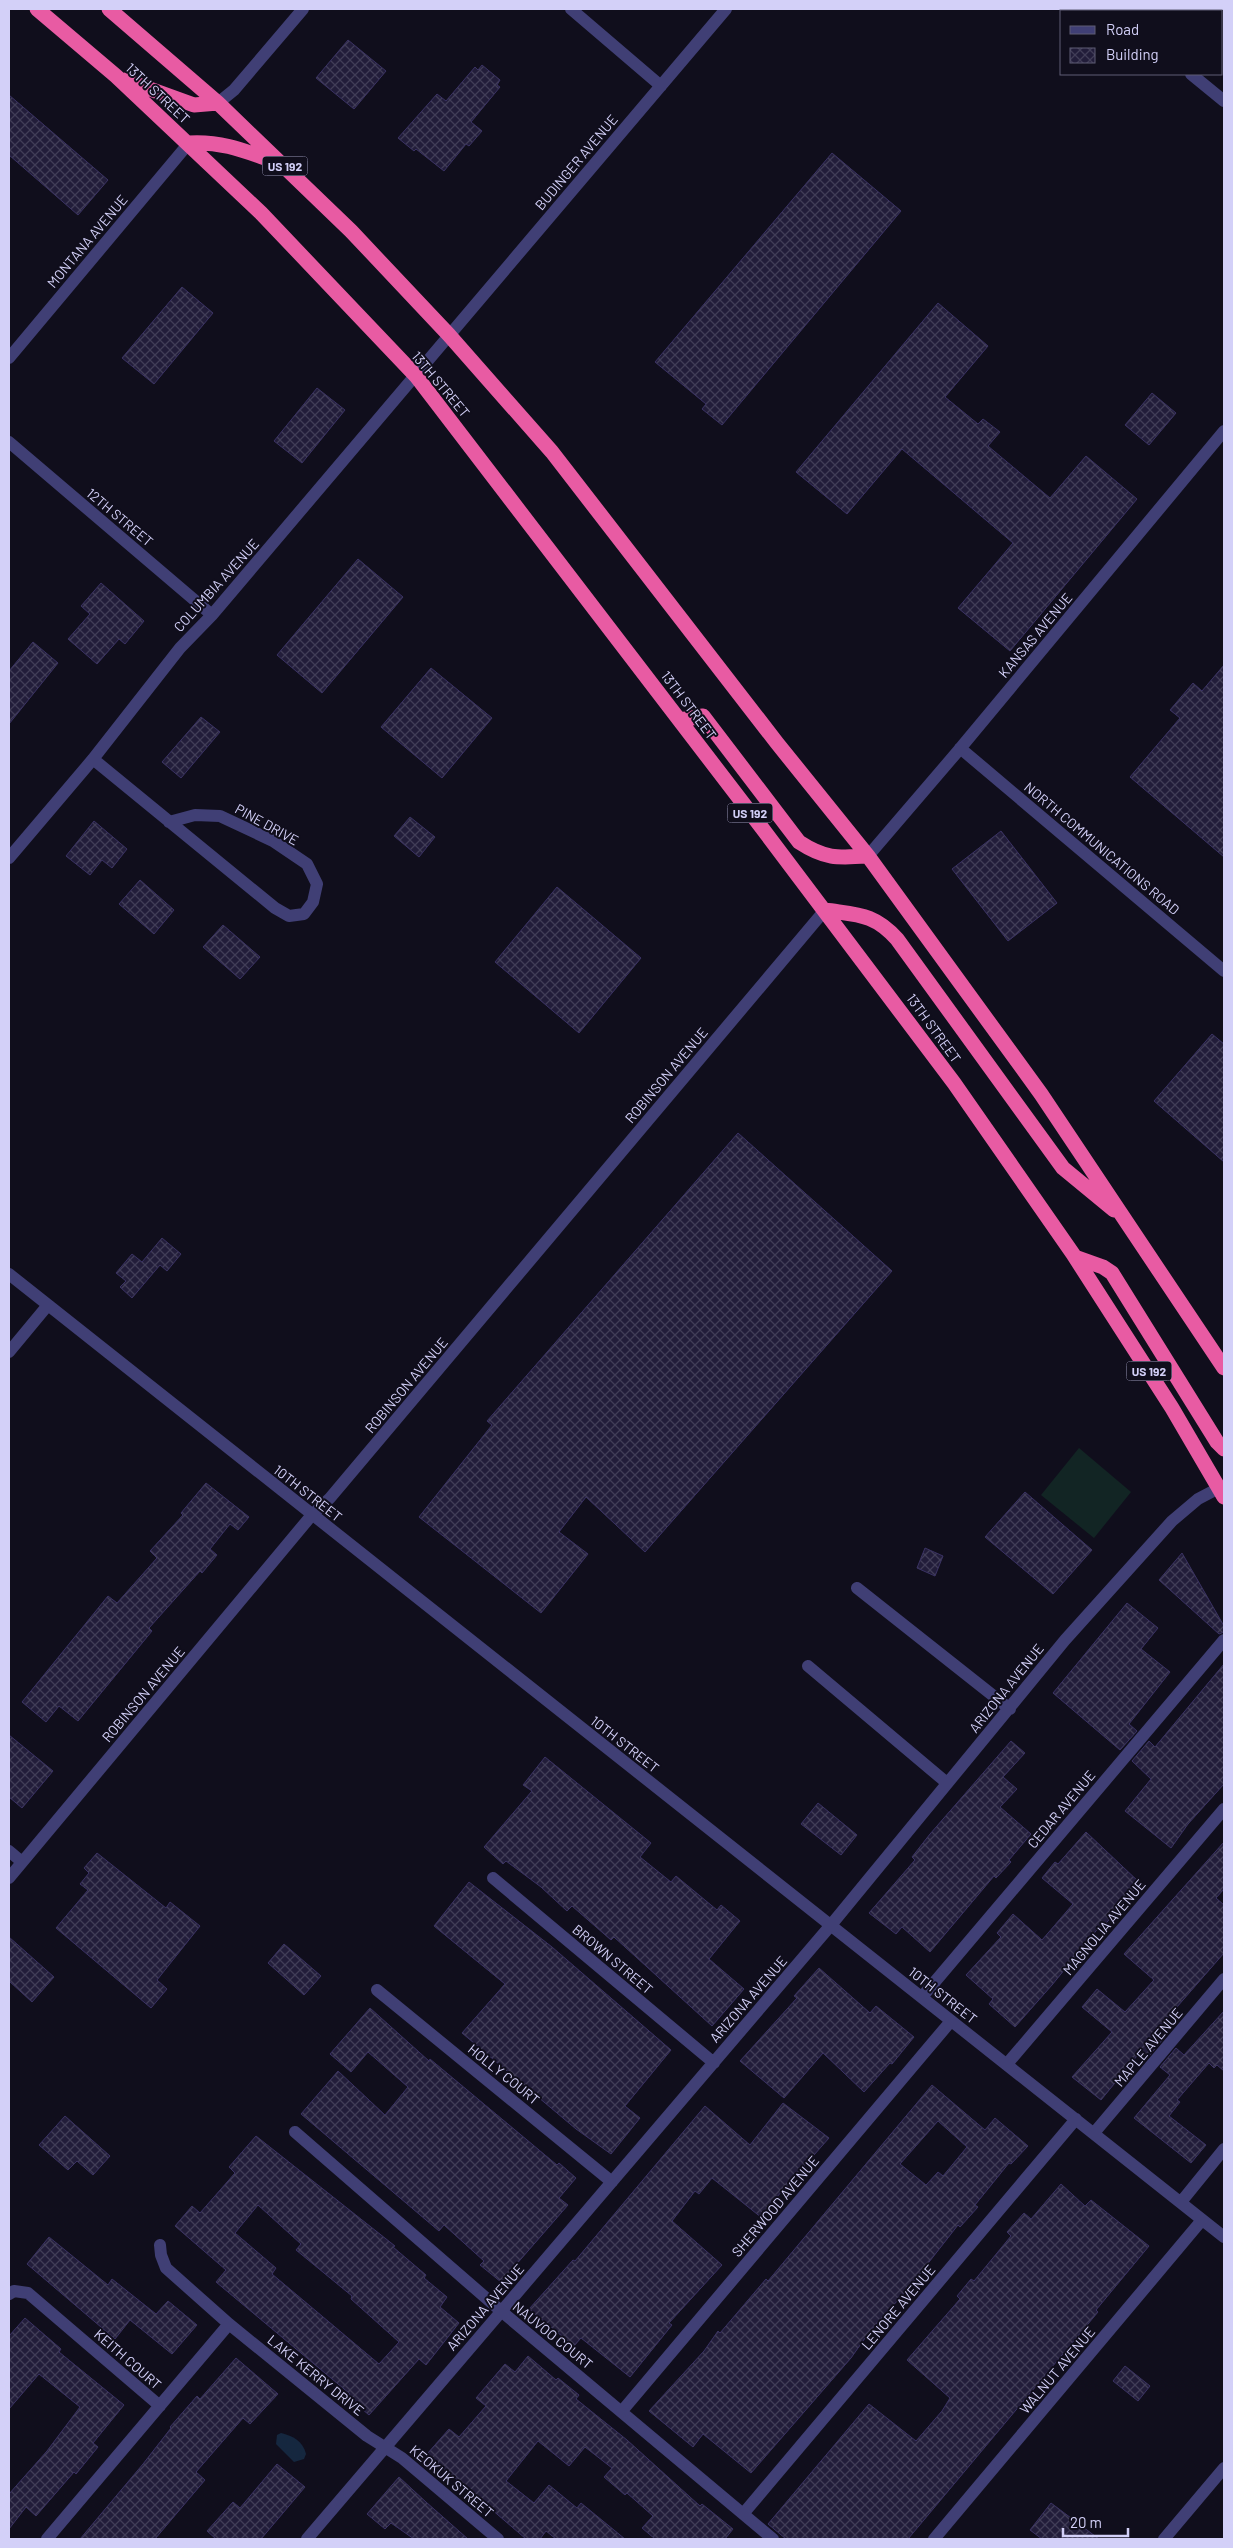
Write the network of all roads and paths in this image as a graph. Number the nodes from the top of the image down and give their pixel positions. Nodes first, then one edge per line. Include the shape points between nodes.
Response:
1 (37, 9) edge
2 (110, 9) edge
3 (303, 9) edge
4 (571, 9) edge
5 (726, 9) edge
6 (1192, 75) edge
7 (116, 76) junction
8 (661, 86) junction
9 (1224, 101) edge
10 (218, 103) junction
11 (188, 143) junction
12 (282, 164) junction
13 (449, 335) junction
14 (9, 358) edge
15 (416, 376) junction
16 (1224, 431) edge
17 (9, 442) edge
18 (212, 615) junction
19 (680, 720) junction
20 (960, 748) junction
21 (93, 759) junction
22 (169, 822) junction
23 (868, 856) junction
24 (9, 858) edge
25 (825, 910) junction
26 (1224, 971) edge
27 (1129, 1222) junction
28 (1075, 1257) junction
29 (9, 1274) edge
30 (48, 1305) junction
31 (9, 1352) edge
32 (1224, 1368) edge
33 (1224, 1449) edge
34 (1222, 1491) edge
35 (311, 1516) junction
36 (858, 1588) dead end
37 (1224, 1640) edge
38 (808, 1666) dead end
39 (1010, 1709) junction
40 (947, 1783) junction
41 (1224, 1809) edge
42 (9, 1851) edge
43 (22, 1862) junction
44 (9, 1878) edge
45 (493, 1878) dead end
46 (831, 1925) junction
47 (1224, 1980) edge
48 (377, 1990) dead end
49 (922, 1997) junction
50 (951, 2021) junction
51 (714, 2063) junction
52 (1007, 2064) junction
53 (1076, 2119) junction
54 (295, 2132) dead end
55 (1094, 2133) junction
56 (1224, 2149) edge
57 (612, 2182) junction
58 (1181, 2202) junction
59 (1202, 2220) junction
60 (1224, 2237) edge
61 (160, 2245) dead end
62 (9, 2294) edge
63 (501, 2312) junction
64 (229, 2324) junction
65 (160, 2406) junction
66 (622, 2411) junction
67 (385, 2447) junction
68 (1224, 2468) edge
69 (743, 2514) junction
70 (47, 2539) edge
71 (307, 2539) edge
72 (498, 2539) edge
73 (773, 2539) edge
74 (934, 2539) edge
75 (1164, 2539) edge

1 - 7 highway, 13TH STREET / US 192
2 - 10 highway, US 192
3 - 10 street via 234,90
4 - 8 street
5 - 8 street, BUDINGER AVENUE
6 - 9 street
7 - 10 highway via 194,105
7 - 11 highway, 13TH STREET / US 192
8 - 13 street, BUDINGER AVENUE
10 - 12 highway, US 192
11 - 12 highway via 211,142 233,146
11 - 14 street, MONTANA AVENUE
11 - 15 highway, 13TH STREET / US 192 via 262,213
12 - 13 highway, US 192 via 351,231
13 - 15 street, COLUMBIA AVENUE
13 - 23 highway, US 192 via 552,452 777,744
15 - 18 street, COLUMBIA AVENUE
15 - 19 highway, 13TH STREET / US 192
16 - 20 street, KANSAS AVENUE
17 - 18 street, 12TH STREET
18 - 21 street, COLUMBIA AVENUE via 180,648
19 - 23 highway via 703,716 799,842 816,853 834,858
19 - 25 highway, 13TH STREET / US 192
20 - 23 street, KANSAS AVENUE
20 - 26 street, NORTH COMMUNICATIONS ROAD
21 - 22 street, PINE DRIVE
21 - 24 street, COLUMBIA AVENUE
22 - 22 street, PINE DRIVE via 289,916 304,914 313,902 317,884 307,864 273,841 220,816 195,815
23 - 27 highway, US 192 via 1041,1094
25 - 27 highway via 870,918 884,925 897,938 1063,1168
25 - 28 highway, 13TH STREET / US 192 via 954,1083
25 - 35 street, ROBINSON AVENUE via 330,1498
27 - 32 highway, US 192
28 - 33 highway via 1112,1273
28 - 34 highway, 13TH STREET / US 192
29 - 30 street, 10TH STREET
30 - 31 street
30 - 35 street, 10TH STREET
34 - 39 street, ARIZONA AVENUE via 1198,1499 1172,1520 1065,1640
35 - 43 street, ROBINSON AVENUE
35 - 46 street, 10TH STREET
36 - 39 street
37 - 49 street, CEDAR AVENUE
38 - 40 street
39 - 40 street, ARIZONA AVENUE
40 - 46 street, ARIZONA AVENUE
41 - 52 street, MAGNOLIA AVENUE
42 - 43 street
43 - 44 street, ROBINSON AVENUE
45 - 51 street, BROWN STREET
46 - 49 street, 10TH STREET
46 - 51 street, ARIZONA AVENUE
47 - 55 street, MAPLE AVENUE
48 - 57 street, HOLLY COURT
49 - 50 street, 10TH STREET
50 - 52 street, 10TH STREET
50 - 66 street, SHERWOOD AVENUE
51 - 57 street, ARIZONA AVENUE
52 - 53 street, 10TH STREET
53 - 55 street, 10TH STREET
53 - 69 street, LENORE AVENUE
54 - 63 street, NAUVOO COURT
55 - 58 street, 10TH STREET
56 - 58 street
57 - 63 street, ARIZONA AVENUE
58 - 59 street, 10TH STREET
59 - 60 street, 10TH STREET
59 - 74 street, WALNUT AVENUE
61 - 64 street, LAKE KERRY DRIVE via 166,2268
62 - 65 street, KEITH COURT via 14,2291 28,2293
63 - 66 street, NAUVOO COURT
63 - 67 street, ARIZONA AVENUE
64 - 65 street
64 - 67 street, LAKE KERRY DRIVE via 367,2436
65 - 70 street, KEITH COURT
66 - 69 street, NAUVOO COURT
67 - 71 street, ARIZONA AVENUE
67 - 72 street, KEOKUK STREET
68 - 75 street
69 - 73 street, NAUVOO COURT

